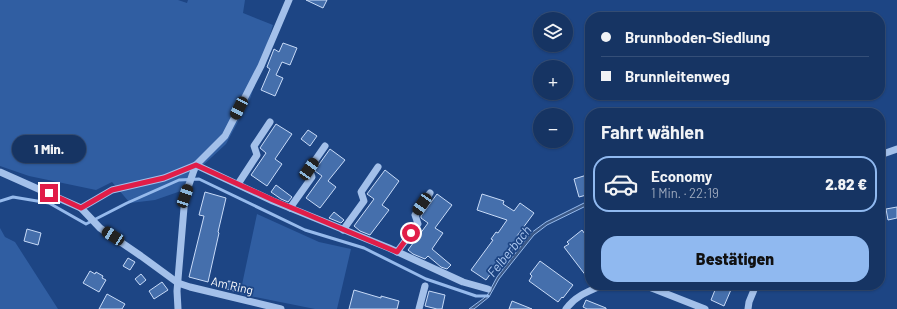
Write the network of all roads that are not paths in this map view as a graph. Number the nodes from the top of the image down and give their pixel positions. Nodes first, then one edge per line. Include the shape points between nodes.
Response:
1 (289, 0) edge
2 (270, 122) dead end
3 (325, 146) dead end
4 (897, 149) edge
5 (885, 153) edge
6 (196, 165) junction
7 (378, 167) dead end
8 (0, 172) edge
9 (238, 184) junction
10 (430, 193) dead end
11 (81, 208) junction
12 (290, 208) junction
13 (343, 230) junction
14 (397, 252) junction
15 (178, 283) junction
16 (425, 286) dead end
17 (488, 288) dead end
18 (592, 290) edge
19 (657, 290) edge
20 (754, 290) edge
21 (178, 309) edge
22 (281, 309) edge
23 (419, 309) edge
24 (566, 309) edge
25 (705, 309) edge
26 (748, 309) edge

1 - 6 street via 261,66 225,136
2 - 9 street via 254,146 257,155
3 - 12 street via 309,169 312,177
4 - 5 street
6 - 9 street
6 - 11 street via 164,178 112,190
6 - 15 street via 185,196
7 - 13 street via 362,192 364,201
8 - 11 street
9 - 12 street
10 - 14 street via 415,215 418,224
11 - 15 street, Am Ring via 100,228
12 - 13 street
13 - 14 street
14 - 17 street via 463,282
15 - 21 street
15 - 22 street, Am Ring
16 - 23 street
18 - 24 street via 579,296
19 - 25 street
20 - 26 street

